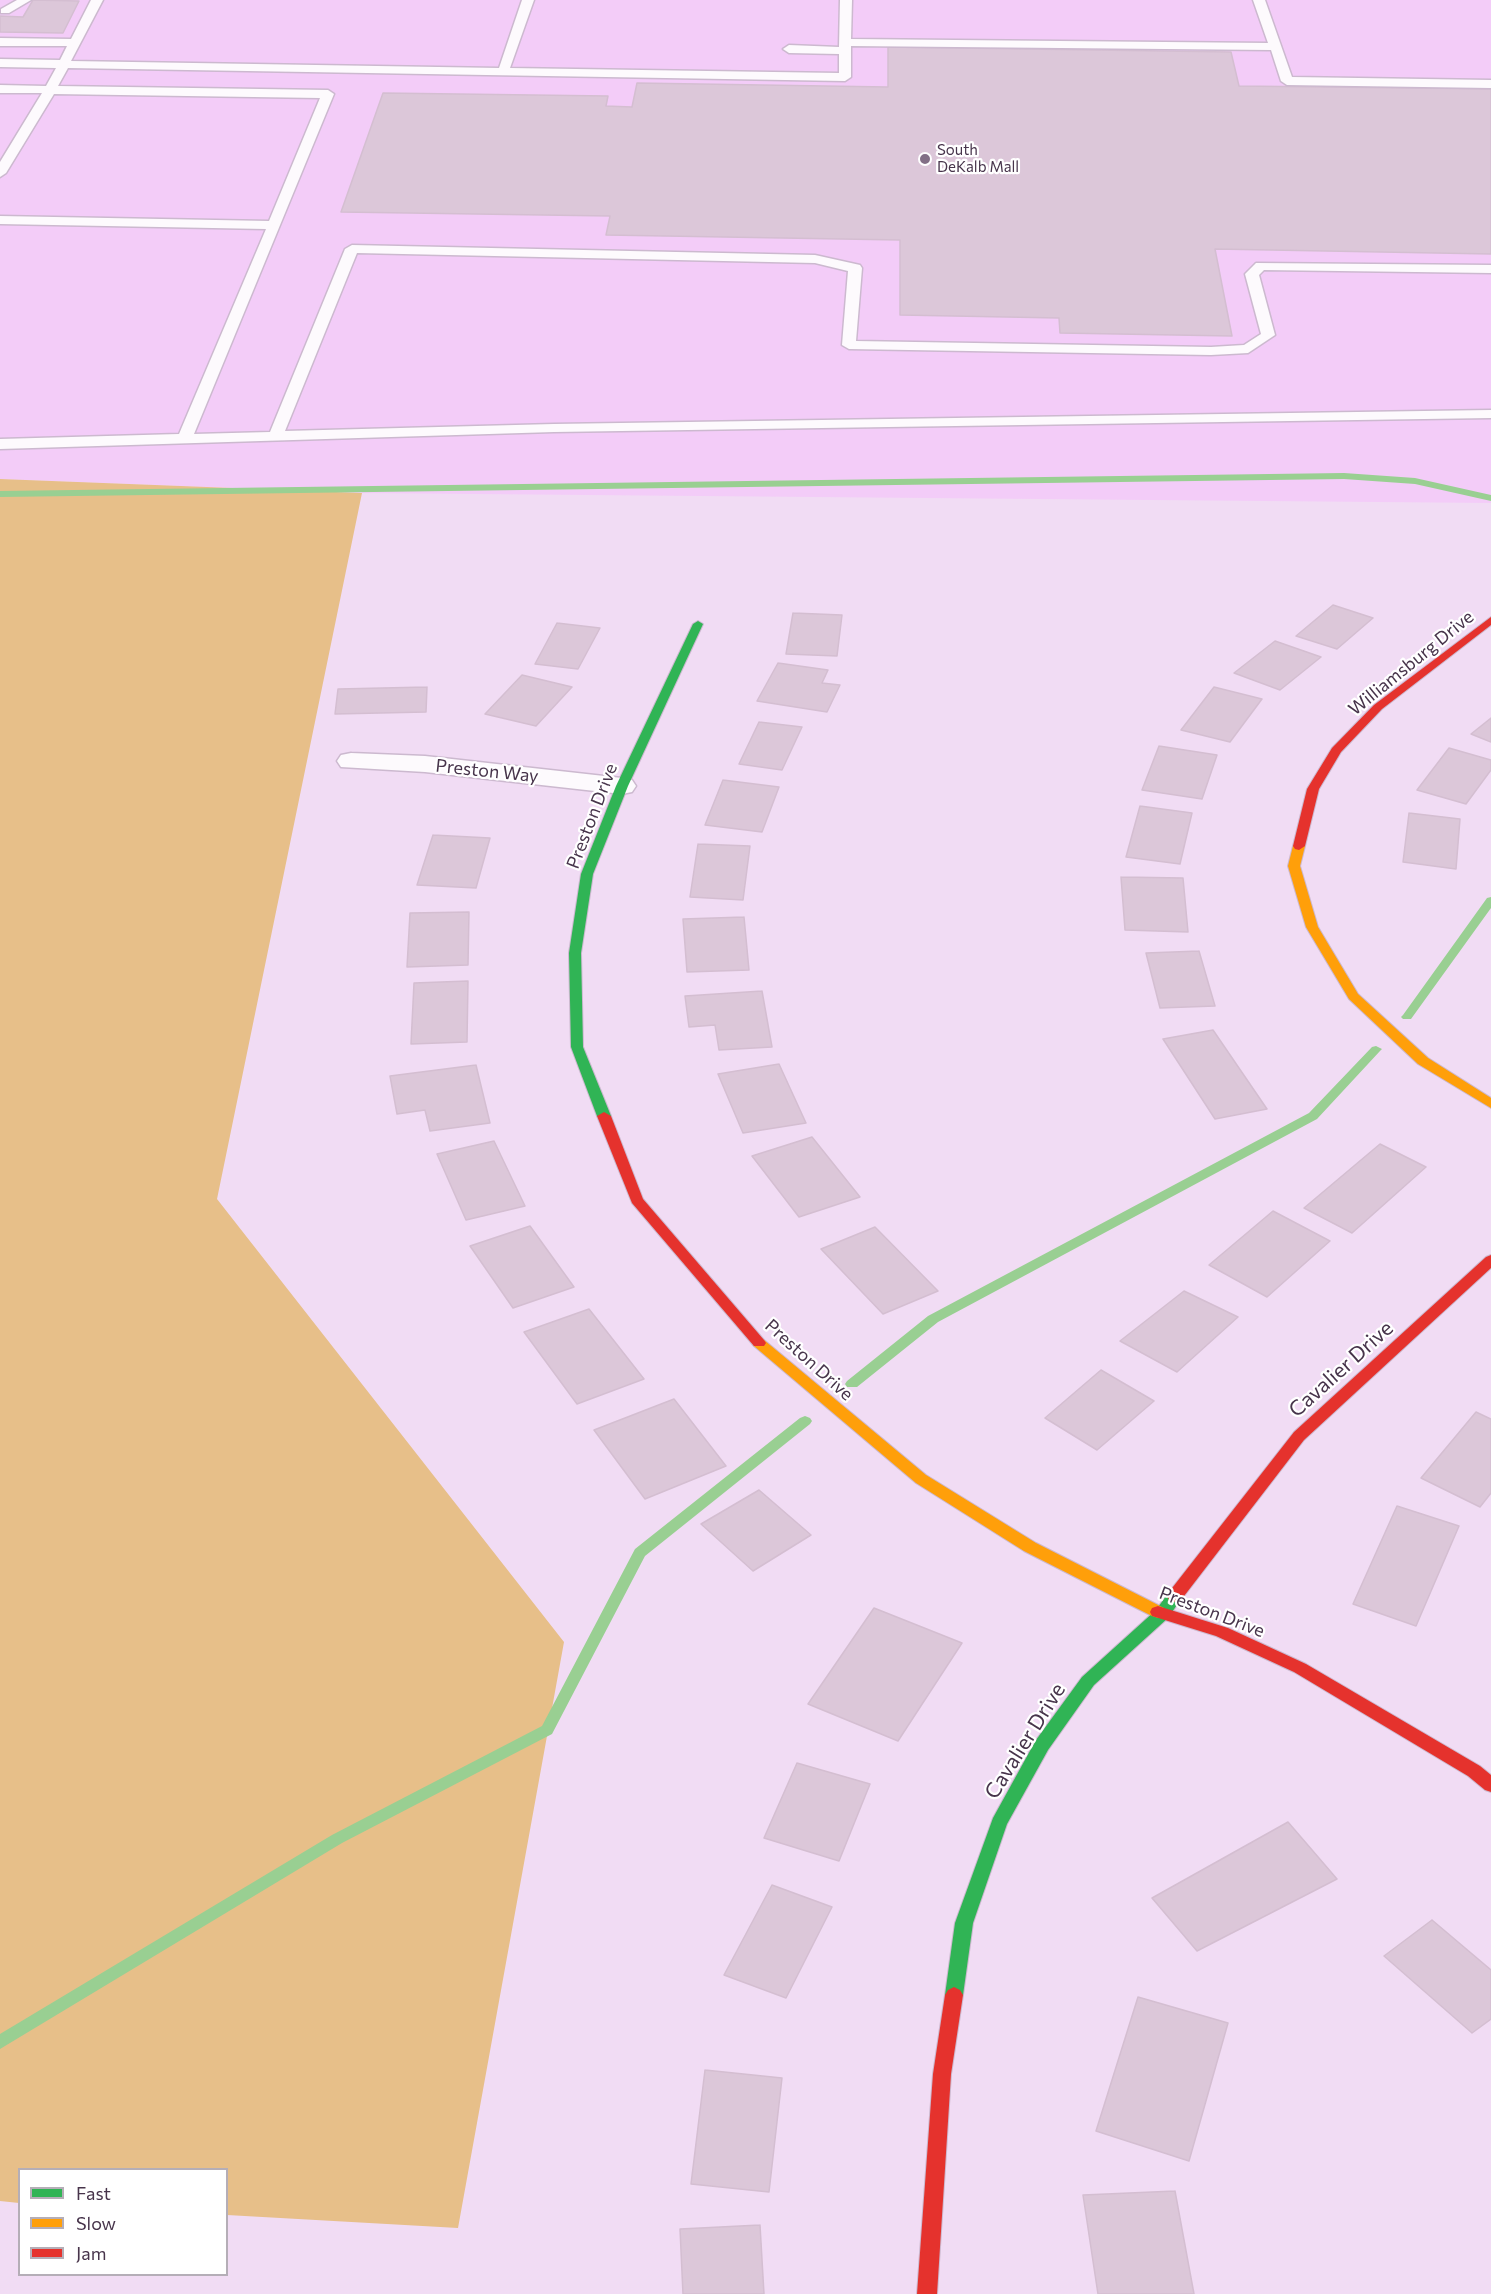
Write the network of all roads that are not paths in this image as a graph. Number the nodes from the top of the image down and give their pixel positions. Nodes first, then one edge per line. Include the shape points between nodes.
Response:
1 (25, 0) edge
2 (98, 0) edge
3 (528, 0) edge
4 (846, 0) edge
5 (1259, 0) edge
6 (5, 11) dead end
7 (0, 42) edge
8 (76, 43) junction
9 (845, 46) junction
10 (1275, 47) junction
11 (789, 49) dead end
12 (0, 63) edge
13 (65, 65) junction
14 (503, 72) junction
15 (1491, 84) edge
16 (0, 89) edge
17 (50, 90) junction
18 (0, 148) edge
19 (15, 148) junction
20 (0, 173) edge
21 (0, 220) edge
22 (273, 225) junction
23 (1491, 269) edge
24 (1491, 414) edge
25 (276, 435) junction
26 (185, 438) junction
27 (0, 444) edge
28 (1491, 621) edge
29 (698, 624) dead end
30 (351, 760) dead end
31 (622, 786) junction
32 (1491, 1104) edge
33 (1491, 1260) edge
34 (1162, 1614) junction
35 (1491, 1785) edge
36 (927, 2294) edge

1 - 6 lane
2 - 8 lane
3 - 14 lane
4 - 9 lane
5 - 10 lane
7 - 8 lane
8 - 13 lane
9 - 10 lane
9 - 11 lane
9 - 14 lane via 845,76
10 - 15 lane via 1287,81
12 - 13 lane
13 - 14 lane
13 - 17 lane
16 - 17 lane
17 - 19 lane
17 - 22 lane via 328,94
18 - 19 lane
19 - 20 lane
21 - 22 lane
22 - 26 lane
23 - 25 lane via 1261,266 1252,274 1268,335 1248,349 849,345 855,268 815,259 352,249
24 - 25 lane
25 - 26 lane
26 - 27 lane
28 - 32 street, Williamsburg Drive via 1378,707 1336,750 1313,789 1294,866 1312,927 1359,1003 1423,1060
29 - 31 street, Preston Drive
30 - 31 street, Preston Way via 425,764
31 - 34 street, Preston Drive via 587,874 575,953 577,1047 637,1200 767,1352 921,1479 1030,1547
33 - 34 street, Cavalier Drive via 1299,1436
34 - 35 street, Preston Drive via 1222,1632 1300,1668 1474,1771
34 - 36 street, Cavalier Drive via 1088,1681 1042,1745 999,1823 964,1923 942,2074

